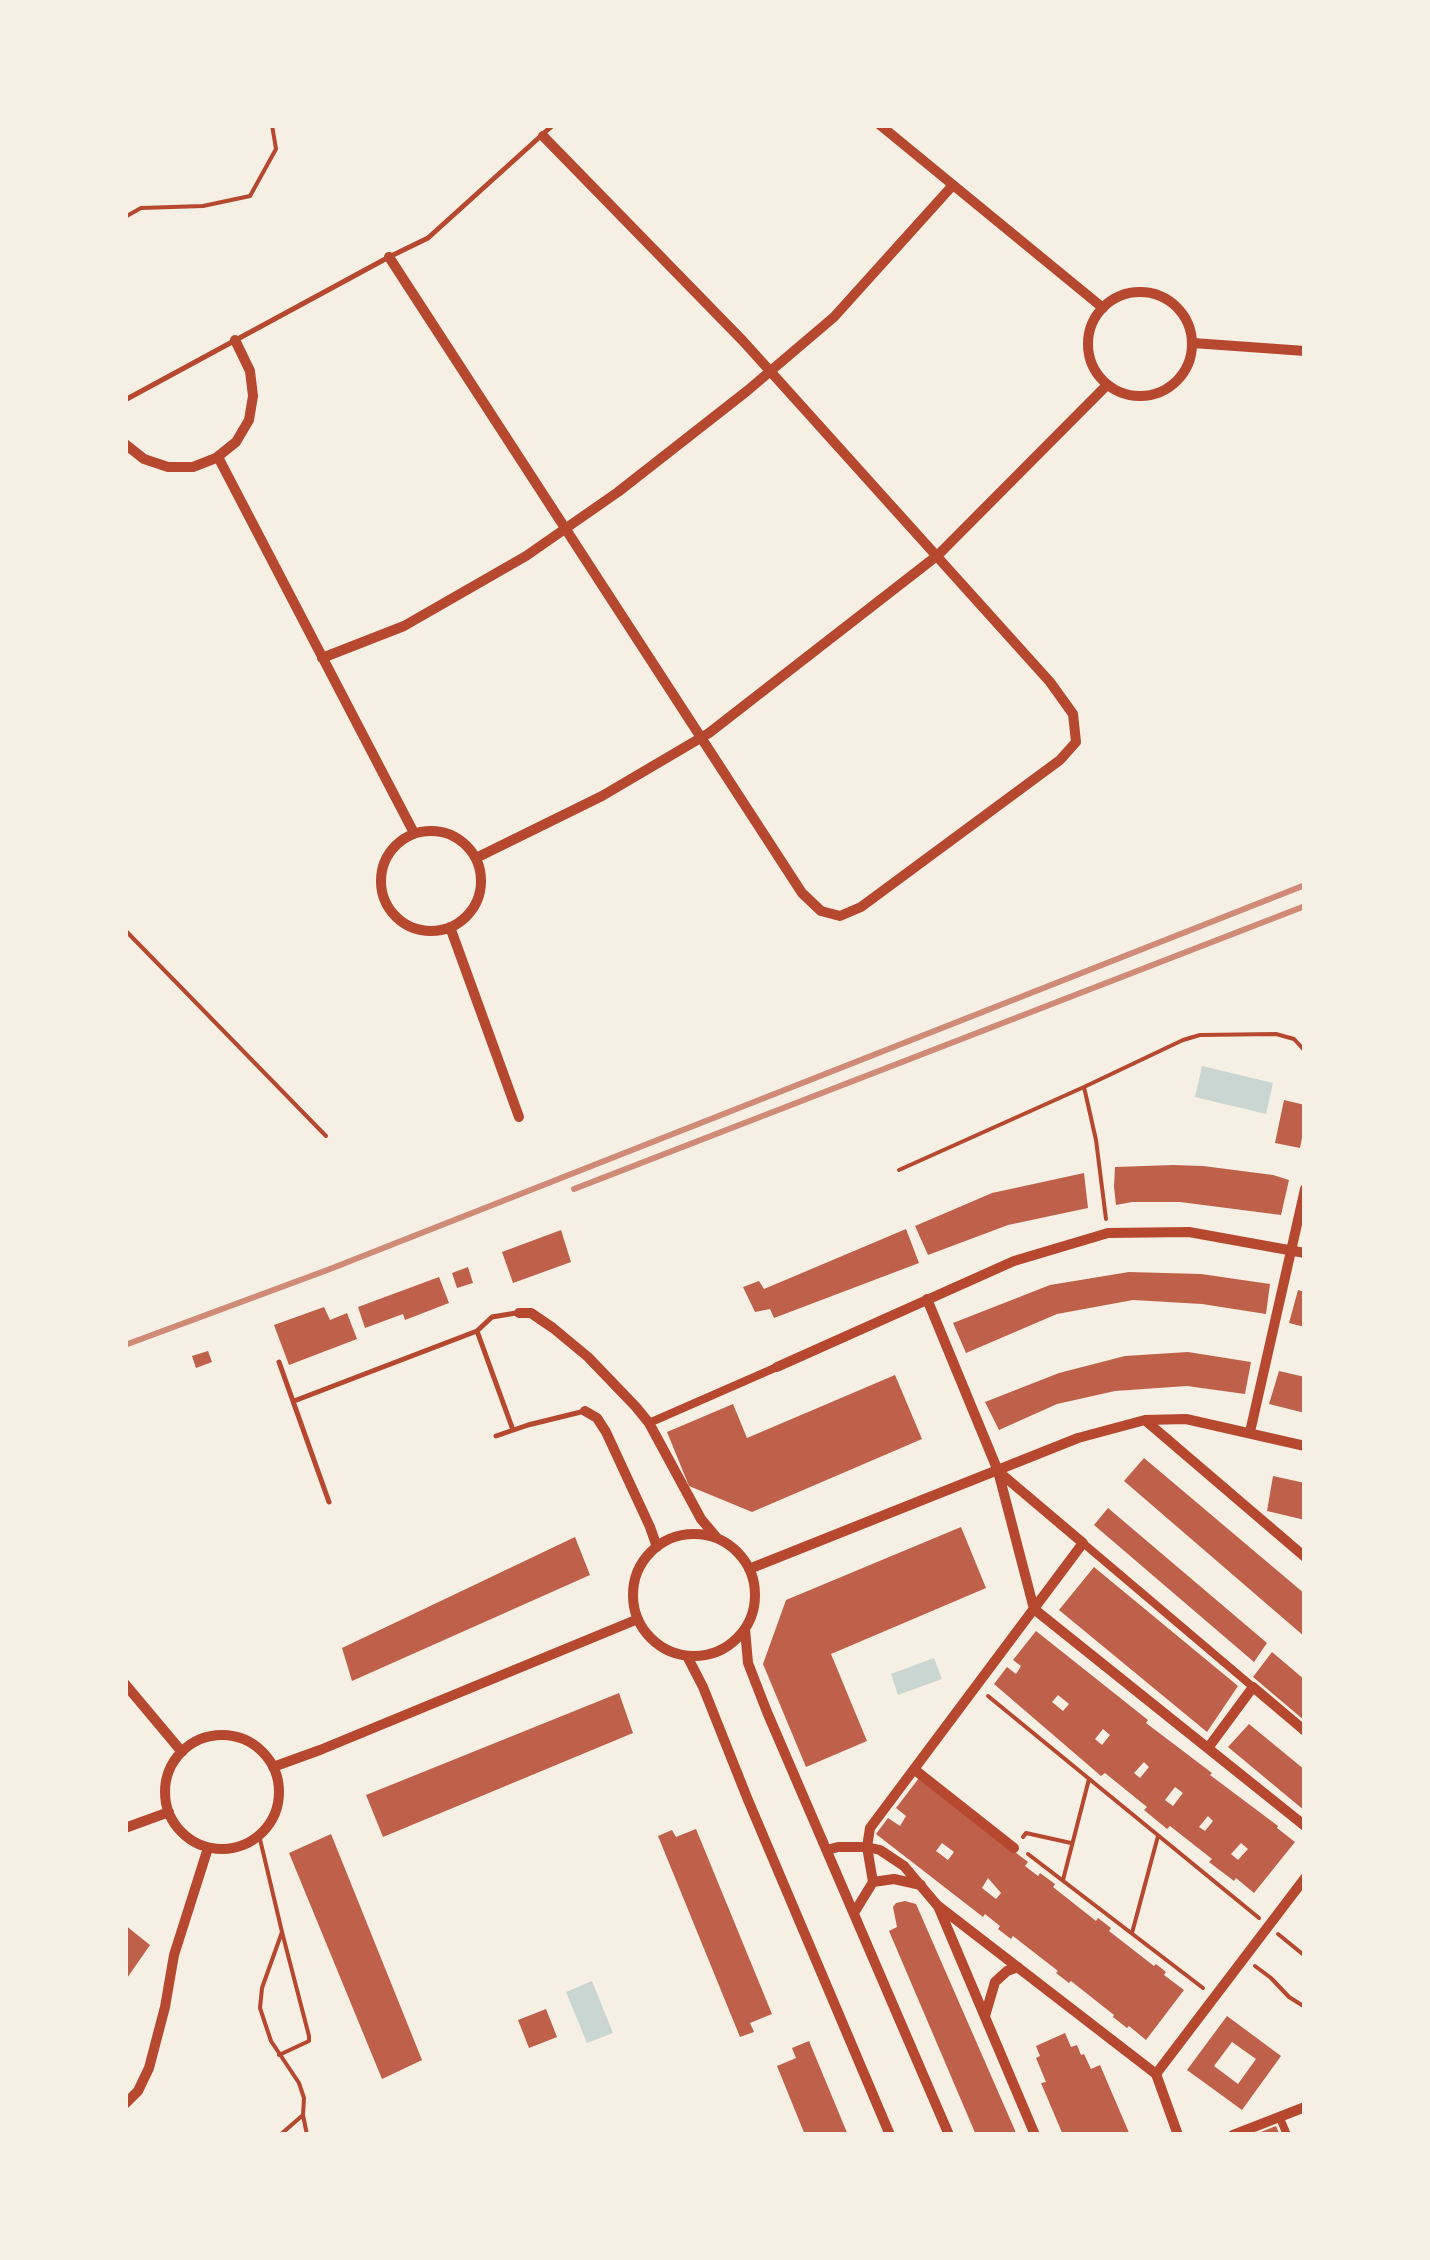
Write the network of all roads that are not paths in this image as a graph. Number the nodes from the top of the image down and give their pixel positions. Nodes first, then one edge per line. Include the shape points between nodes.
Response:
1 (554, 125) edge
2 (880, 125) edge
3 (543, 136) junction
4 (954, 185) junction
5 (389, 257) junction
6 (1103, 308) junction
7 (235, 340) junction
8 (1193, 343) junction
9 (1305, 351) edge
10 (771, 371) junction
11 (1107, 385) junction
12 (125, 400) edge
13 (125, 444) edge
14 (218, 457) junction
15 (566, 528) junction
16 (938, 555) junction
17 (322, 658) junction
18 (702, 738) junction
19 (414, 834) junction
20 (476, 858) junction
21 (450, 927) junction
22 (520, 1117) dead end
23 (1305, 1189) edge
24 (1290, 1250) junction
25 (1305, 1253) edge
26 (927, 1298) junction
27 (519, 1312) joint
28 (477, 1331) junction
29 (279, 1362) dead end
30 (777, 1367) joint
31 (294, 1401) junction
32 (585, 1412) joint
33 (1145, 1420) junction
34 (649, 1424) junction
35 (513, 1430) junction
36 (1250, 1432) junction
37 (496, 1436) dead end
38 (1305, 1446) edge
39 (998, 1471) junction
40 (329, 1502) dead end
41 (718, 1539) junction
42 (1083, 1543) junction
43 (656, 1547) junction
44 (1305, 1557) edge
45 (749, 1569) junction
46 (1034, 1609) junction
47 (638, 1619) junction
48 (746, 1629) junction
49 (687, 1656) junction
50 (125, 1684) edge
51 (1253, 1686) junction
52 (1305, 1731) edge
53 (1208, 1748) junction
54 (182, 1752) junction
55 (273, 1767) junction
56 (915, 1770) junction
57 (169, 1812) junction
58 (1305, 1826) edge
59 (125, 1828) edge
60 (867, 1847) junction
61 (208, 1848) junction
62 (1014, 1848) road end
63 (827, 1850) junction
64 (1305, 1878) edge
65 (873, 1882) junction
66 (920, 1885) junction
67 (937, 1905) junction
68 (854, 1913) junction
69 (1018, 1967) junction
70 (984, 2016) junction
71 (1156, 2074) junction
72 (125, 2104) edge
73 (1305, 2107) edge
74 (1280, 2118) junction
75 (890, 2135) edge
76 (949, 2135) edge
77 (1035, 2135) edge
78 (1178, 2135) edge
79 (1233, 2135) edge
80 (1287, 2135) edge

1 - 3 lane
2 - 4 street
3 - 5 lane via 428,238
3 - 10 street
4 - 6 street
4 - 10 street via 834,317
5 - 7 lane
5 - 15 street
6 - 8 street via 1134,292 1168,299 1181,311
6 - 11 street via 1088,340 1096,372
7 - 12 lane
7 - 14 street via 254,396 236,442
8 - 9 street
8 - 11 street via 1190,361 1170,388 1138,397
10 - 15 street
10 - 16 street
11 - 16 street
13 - 14 street via 168,467
14 - 17 street
15 - 17 street via 404,626
15 - 18 street
16 - 18 street
16 - 18 street via 1073,714 1076,742 1060,760 840,916 821,912 802,893
17 - 19 street
18 - 20 street
19 - 20 street via 447,832
19 - 21 street via 400,841 382,868 385,901 408,926
20 - 21 street via 478,900
21 - 22 street
23 - 24 street
24 - 25 street
24 - 26 street via 1189,1232 1108,1233 1014,1261
24 - 36 street
26 - 30 street
26 - 39 street
27 - 28 lane via 492,1316
27 - 34 street via 538,1317 588,1357
28 - 31 lane
28 - 35 lane
29 - 31 lane
30 - 34 street
31 - 40 lane
32 - 35 lane
32 - 43 street via 606,1432
33 - 36 street
33 - 39 street
33 - 44 street
34 - 41 street
35 - 37 lane
36 - 38 street
39 - 42 street
39 - 45 street
39 - 46 street
41 - 43 street via 686,1534
41 - 45 street
42 - 46 street
42 - 51 street
43 - 47 street via 635,1580
45 - 48 street via 754,1610
46 - 53 street
46 - 56 street
47 - 49 street via 657,1644
47 - 55 street
48 - 49 street via 720,1651
48 - 63 street via 748,1663
49 - 75 street
50 - 54 street
51 - 52 street
51 - 53 street
53 - 58 street
54 - 55 street via 214,1736 232,1736 263,1752
54 - 57 street via 166,1780
55 - 61 street via 279,1798 266,1828 240,1846
56 - 60 street via 870,1828
56 - 62 street
57 - 59 street
57 - 61 street via 178,1828
60 - 63 street
60 - 65 street
60 - 66 street via 904,1866
61 - 72 street via 174,1955 149,2068
63 - 68 street
64 - 71 street
65 - 66 street
65 - 68 street
66 - 67 street
67 - 69 street
67 - 70 street
68 - 76 street
69 - 70 street via 995,1982
69 - 71 street
70 - 77 street
71 - 78 street
73 - 74 street
74 - 79 street
74 - 80 street

